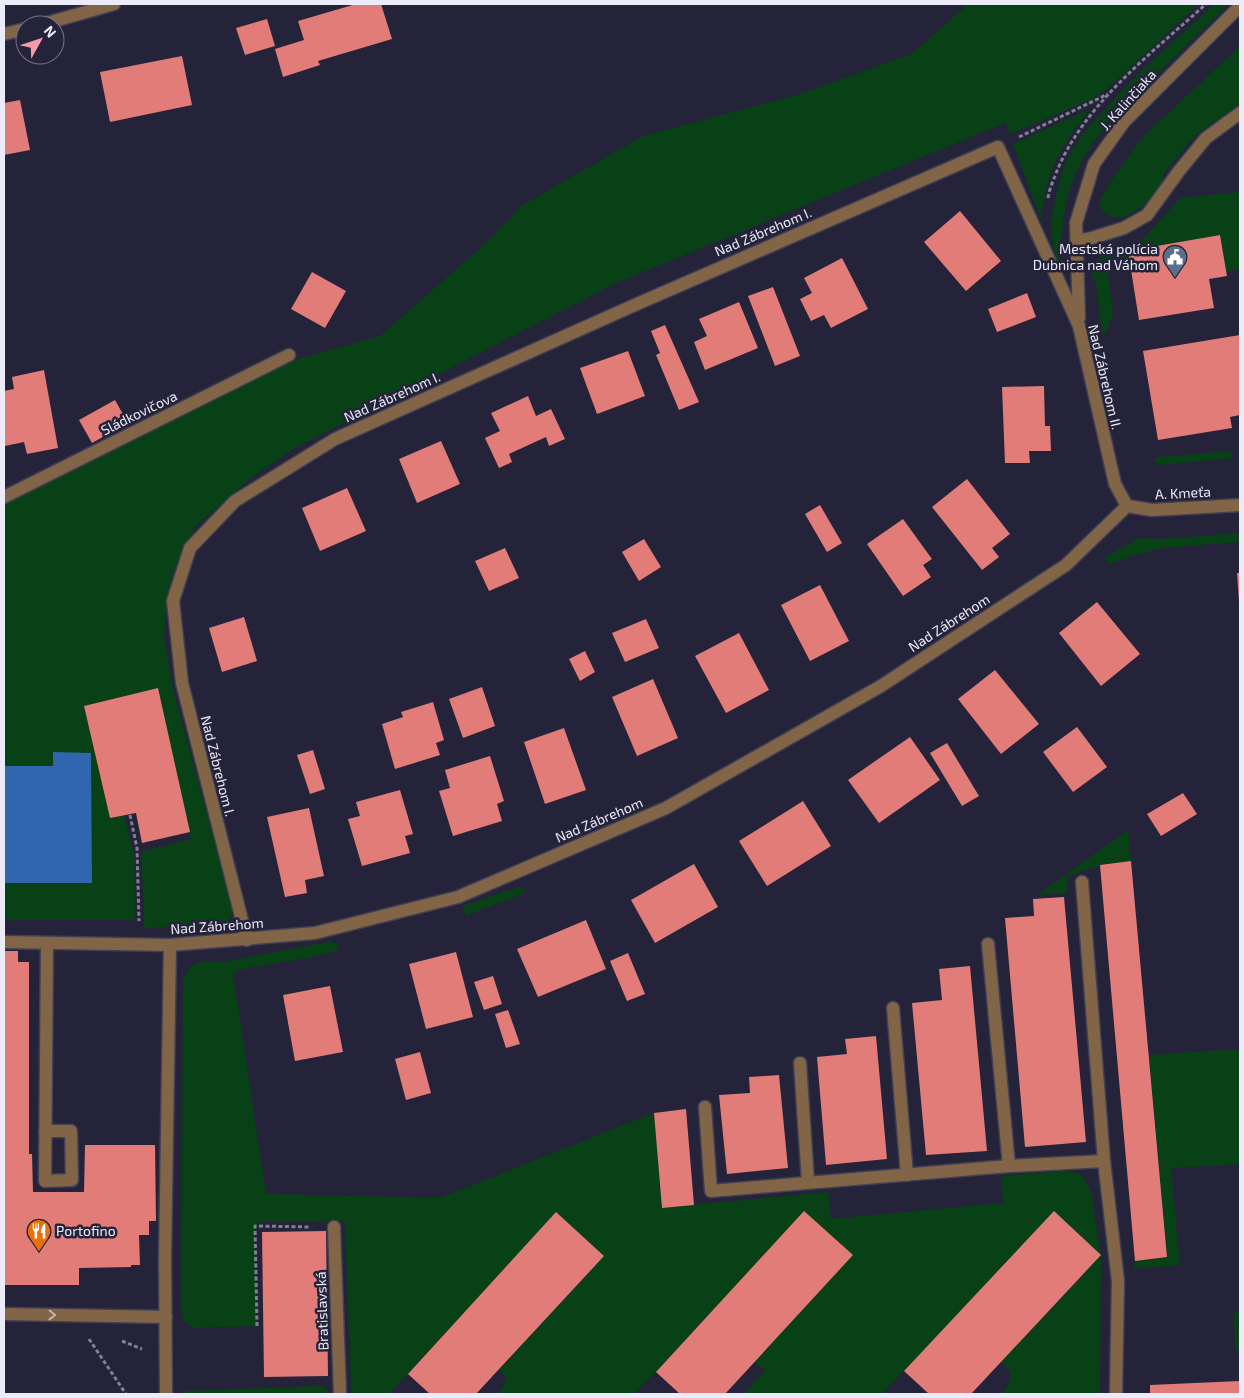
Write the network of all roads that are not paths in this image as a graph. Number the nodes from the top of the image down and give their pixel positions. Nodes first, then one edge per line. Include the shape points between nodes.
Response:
1 (114, 4) edge
2 (1240, 6) edge
3 (65, 18) edge
4 (1240, 113) edge
5 (998, 147) joint
6 (1076, 241) junction
7 (1079, 326) junction
8 (288, 355) dead end
9 (4, 497) edge
10 (1240, 505) edge
11 (1127, 506) junction
12 (1082, 882) dead end
13 (246, 940) junction
14 (4, 942) edge
15 (47, 943) junction
16 (988, 944) dead end
17 (170, 946) junction
18 (893, 1008) dead end
19 (800, 1063) dead end
20 (704, 1107) dead end
21 (46, 1130) dead end
22 (1104, 1161) junction
23 (1008, 1166) junction
24 (907, 1174) junction
25 (808, 1182) junction
26 (334, 1227) road end
27 (4, 1314) edge
28 (166, 1317) junction
29 (166, 1394) edge
30 (340, 1394) edge
31 (1116, 1394) edge

1 - 3 street
2 - 6 street, J. Kalinčiaka via 1124,122 1094,164 1076,223
4 - 6 street via 1206,138 1147,215 1124,228
5 - 7 street, Nad Zábrehom II.
5 - 13 street, Nad Zábrehom I. via 335,439 235,501 222,514 190,548 173,601 182,683
6 - 7 street, J. Kalinčiaka
7 - 11 street, Nad Zábrehom II. via 1114,484
8 - 9 street, Sládkovičova
10 - 11 street, A. Kmeťa via 1152,510
11 - 13 street, Nad Zábrehom via 1066,565 881,686 666,808 458,897 315,933
12 - 22 street
13 - 17 street, Nad Zábrehom
14 - 15 street, Nad Zábrehom
15 - 17 street, Nad Zábrehom
15 - 21 street
16 - 23 street
17 - 28 street
18 - 24 street
19 - 25 street
20 - 25 street via 710,1190
22 - 23 street
22 - 31 street via 1118,1281
23 - 24 street
24 - 25 street
26 - 30 street, Bratislavská
27 -> 28 street
28 - 29 street

